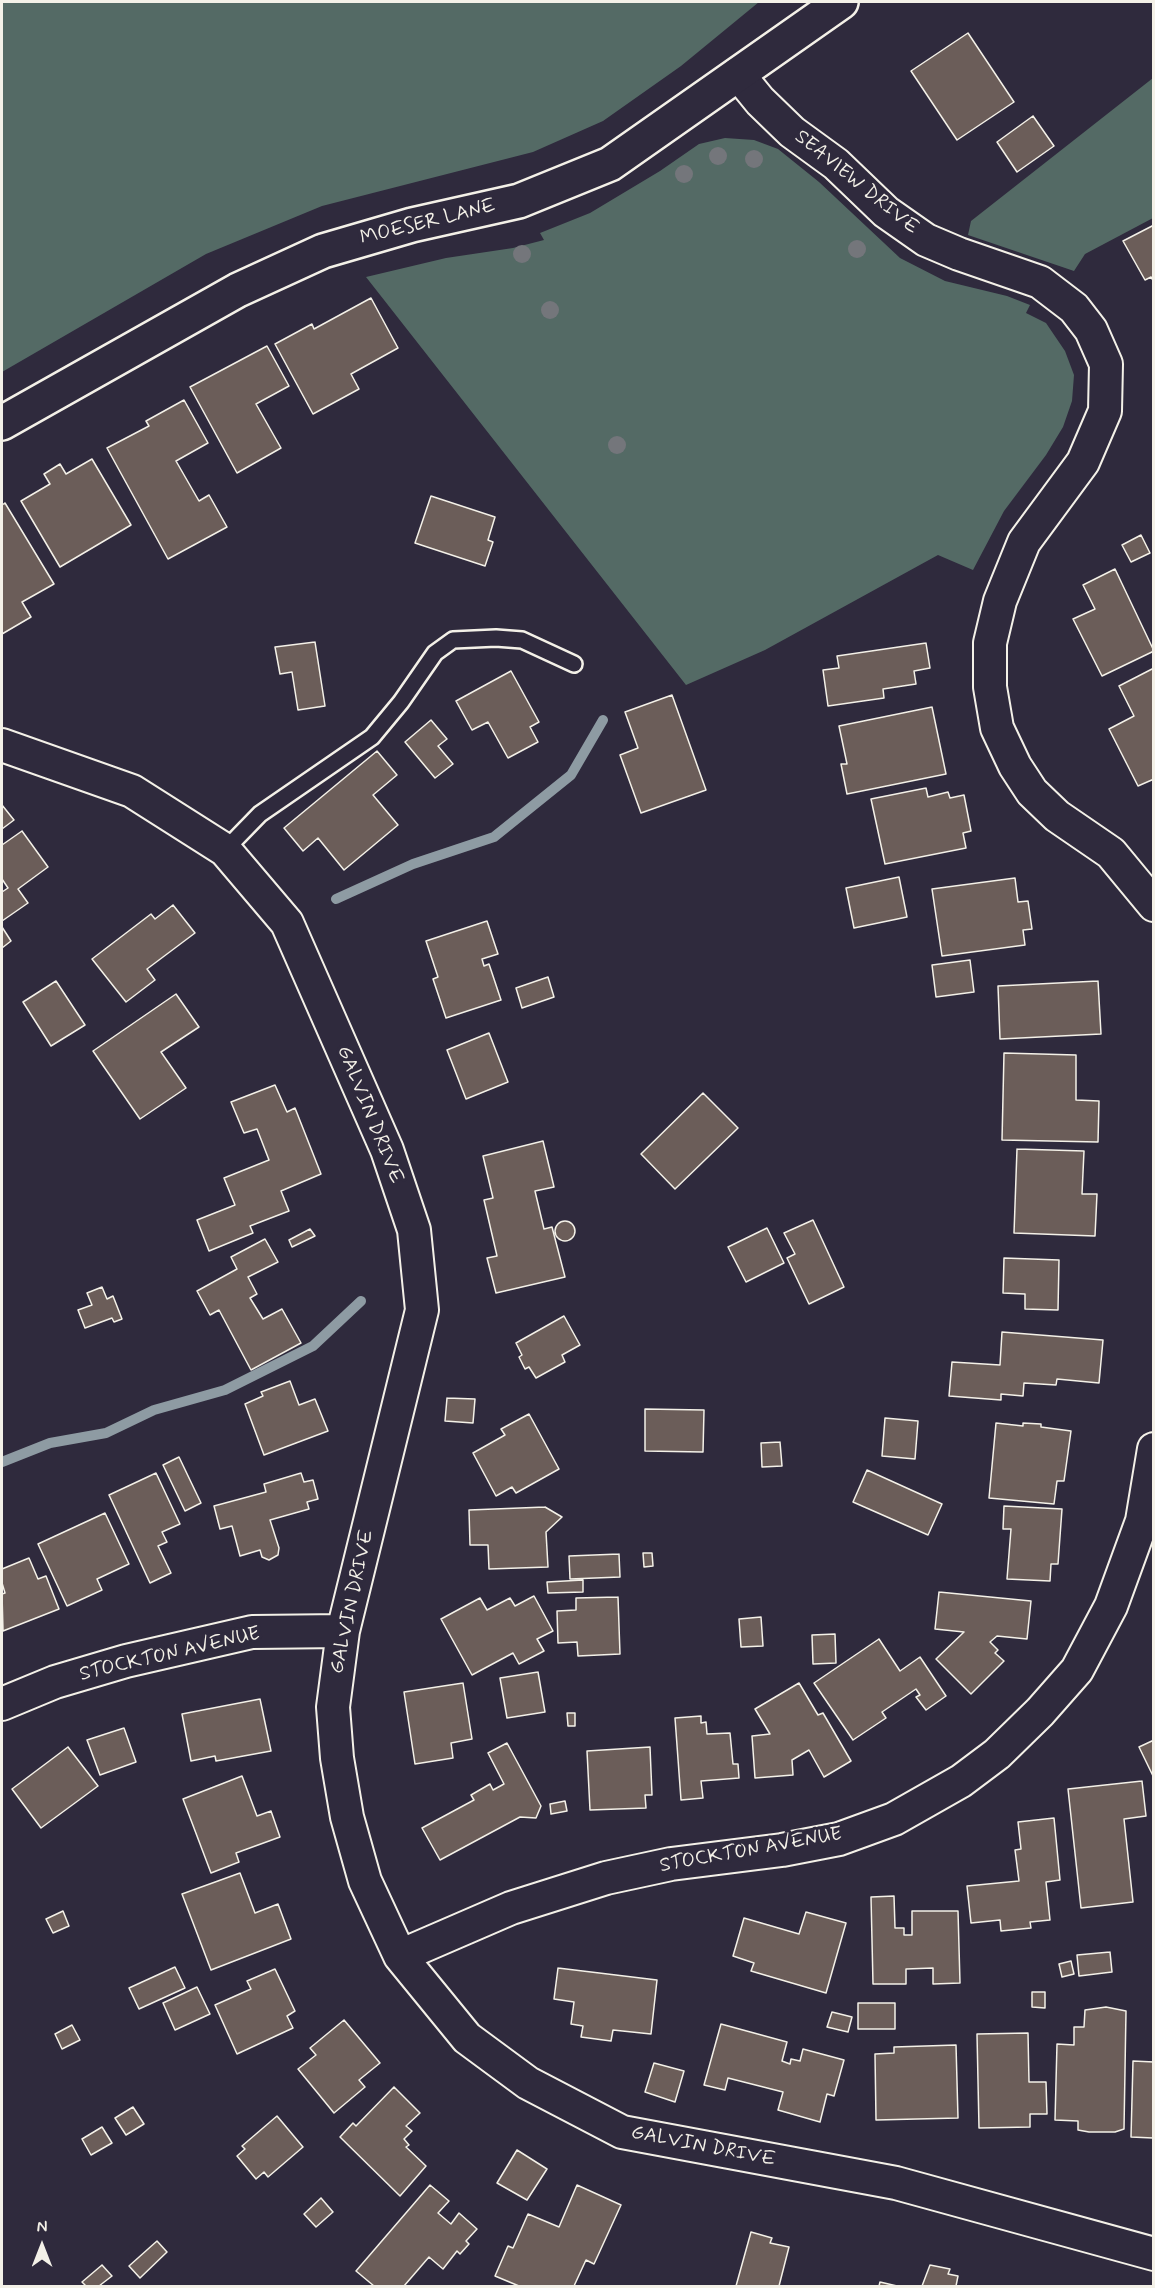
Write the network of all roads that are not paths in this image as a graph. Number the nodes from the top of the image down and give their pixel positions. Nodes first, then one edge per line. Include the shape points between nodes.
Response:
1 (841, 2) edge
2 (738, 74) junction
3 (2, 423) edge
4 (574, 664) dead end
5 (2, 745) edge
6 (225, 850) junction
7 (1154, 905) edge
8 (1154, 1449) edge
9 (343, 1631) junction
10 (2, 1704) edge
11 (400, 1956) junction
12 (1154, 2254) edge

1 - 2 street, MOESER LANE
2 - 3 street, MOESER LANE via 610,164 519,201 412,225 323,251 238,290
2 - 7 street, SEAVIEW DRIVE via 792,132 836,164 886,212 926,240 1040,282 1074,308 1091,330 1106,364 1105,411 1083,462 1024,542 1000,601 990,643 990,687 997,728 1032,792 1057,816 1111,853
4 - 6 lane via 522,640 453,640 435,653 372,737 260,814
5 - 6 street, GALVIN DRIVE via 132,791
6 - 9 street, GALVIN DRIVE via 287,923 387,1150 414,1230 422,1310
8 - 11 street, STOCKTON AVENUE via 1142,1521 1111,1606 1077,1670 997,1755 961,1781 894,1819 838,1839 671,1864 606,1878 511,1908
9 - 10 street, STOCKTON AVENUE via 252,1632 126,1661
9 - 11 street, GALVIN DRIVE via 333,1707 346,1817 365,1881
11 - 12 street, GALVIN DRIVE via 467,2038 528,2083 622,2132 896,2183

